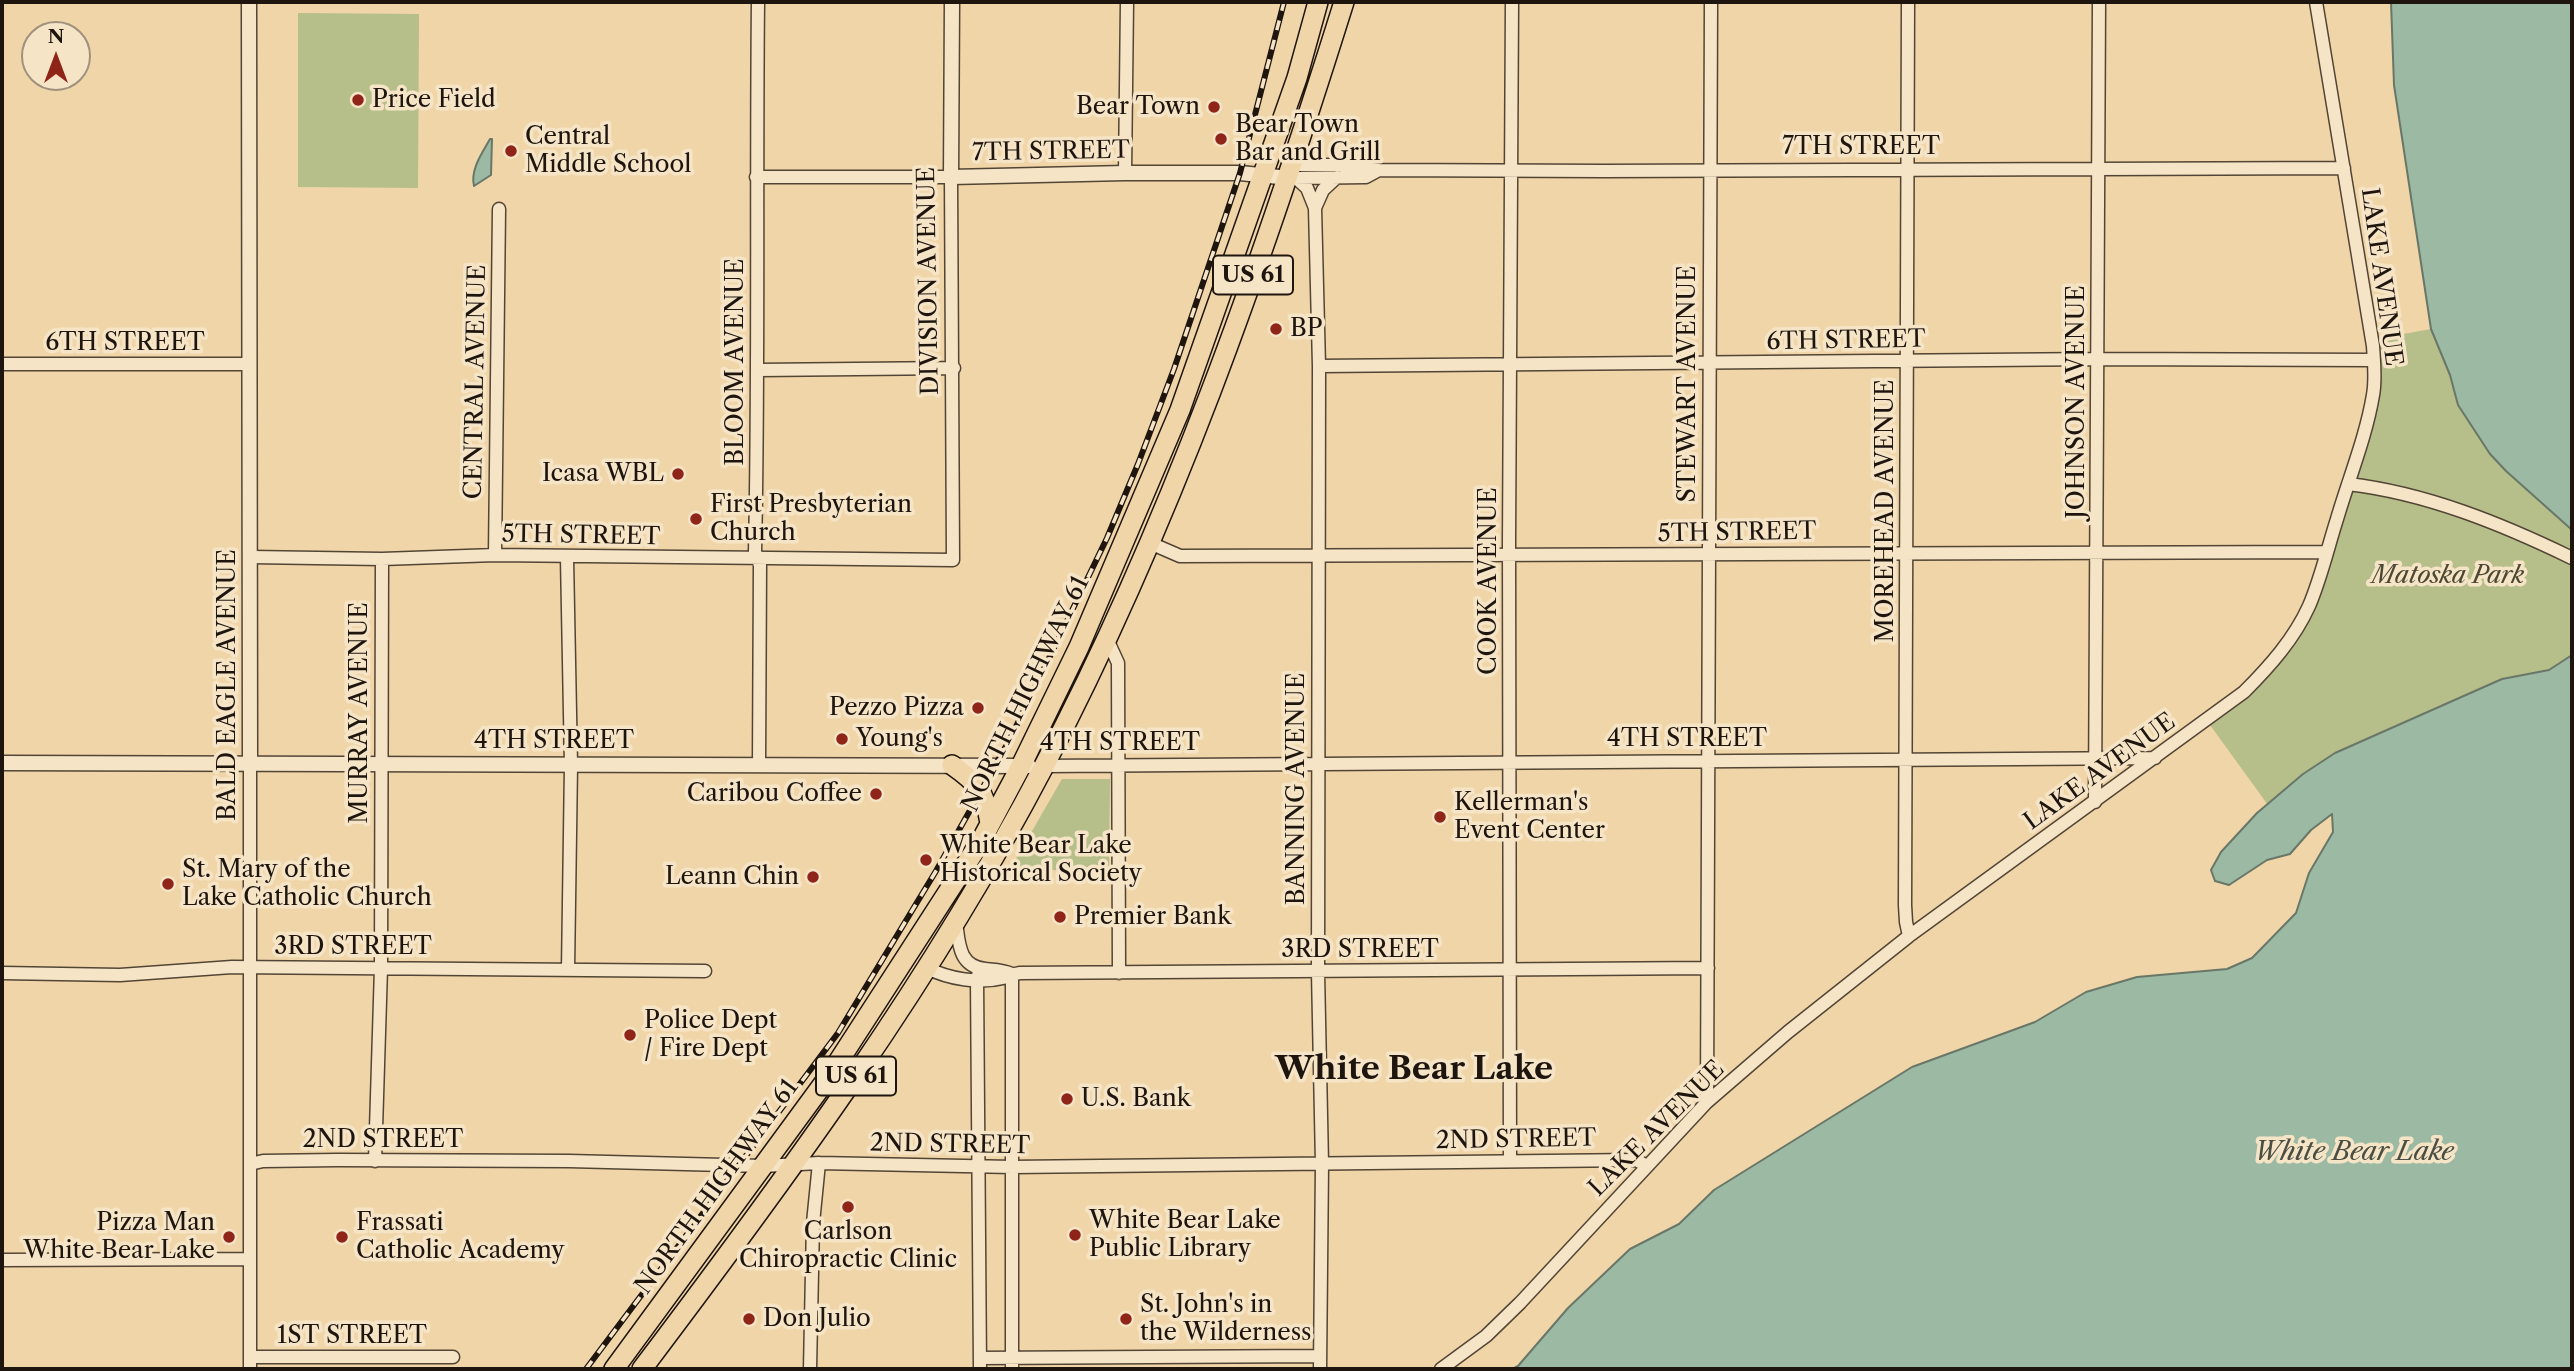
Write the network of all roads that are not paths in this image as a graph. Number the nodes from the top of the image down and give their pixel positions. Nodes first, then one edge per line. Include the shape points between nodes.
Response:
1 (249, 2) edge
2 (758, 2) edge
3 (952, 2) edge
4 (1127, 2) edge
5 (1318, 2) edge
6 (1345, 2) edge
7 (1511, 2) edge
8 (1710, 2) edge
9 (1908, 2) edge
10 (2099, 2) edge
11 (2316, 2) edge
12 (2097, 167) junction
13 (2344, 168) junction
14 (1378, 170) junction
15 (1510, 170) junction
16 (1907, 170) junction
17 (1710, 171) junction
18 (1125, 173) junction
19 (1292, 174) junction
20 (1263, 175) junction
21 (756, 177) junction
22 (951, 177) junction
23 (1337, 177) junction
24 (1315, 208) junction
25 (499, 209) dead end
26 (2098, 359) junction
27 (2374, 360) junction
28 (1907, 361) junction
29 (2, 364) edge
30 (1711, 364) junction
31 (248, 365) junction
32 (1511, 365) junction
33 (1319, 366) junction
34 (954, 368) junction
35 (758, 370) junction
36 (2348, 484) junction
37 (1139, 512) junction
38 (1150, 543) junction
39 (1905, 552) junction
40 (2327, 552) junction
41 (2097, 553) junction
42 (1509, 554) junction
43 (1708, 554) junction
44 (495, 555) junction
45 (1318, 556) junction
46 (251, 557) junction
47 (567, 558) junction
48 (2572, 558) edge
49 (382, 559) junction
50 (757, 559) junction
51 (953, 560) joint
52 (1107, 639) junction
53 (2155, 758) junction
54 (2094, 759) junction
55 (1907, 761) junction
56 (1709, 762) junction
57 (2, 763) edge
58 (250, 763) junction
59 (381, 763) junction
60 (1319, 763) junction
61 (1511, 763) junction
62 (758, 764) junction
63 (571, 765) junction
64 (952, 765) junction
65 (1120, 765) junction
66 (1021, 766) junction
67 (1045, 766) junction
68 (2095, 802) junction
69 (990, 823) junction
70 (955, 919) junction
71 (922, 933) junction
72 (1909, 936) junction
73 (381, 968) junction
74 (926, 968) junction
75 (1708, 968) junction
76 (249, 969) junction
77 (568, 970) junction
78 (705, 971) dead end
79 (1318, 971) junction
80 (1511, 971) junction
81 (2, 973) edge
82 (1119, 973) junction
83 (979, 974) junction
84 (1012, 974) junction
85 (1707, 1102) junction
86 (1510, 1160) junction
87 (375, 1161) junction
88 (819, 1163) junction
89 (250, 1164) junction
90 (1322, 1164) junction
91 (764, 1166) junction
92 (793, 1166) junction
93 (1647, 1166) junction
94 (979, 1167) junction
95 (1012, 1167) junction
96 (250, 1259) junction
97 (2, 1260) edge
98 (453, 1357) dead end
99 (250, 1363) edge
100 (381, 1363) edge
101 (980, 1363) edge
102 (1012, 1363) edge
103 (1320, 1363) edge
104 (614, 1369) edge
105 (642, 1369) edge
106 (810, 1369) edge
107 (1441, 1369) edge

1 - 31 street, BALD EAGLE AVENUE
2 - 21 street, BLOOM AVENUE
3 - 22 street, DIVISION AVENUE
4 - 18 street
5 - 20 main road, NORTH HIGHWAY 61 / US 61
6 - 19 main road, NORTH HIGHWAY 61 / US 61
7 - 15 street, COOK AVENUE
8 - 17 street, STEWART AVENUE
9 - 16 street, MOREHEAD AVENUE
10 - 12 street, JOHNSON AVENUE
11 - 13 street, LAKE AVENUE
12 - 13 street, 7TH STREET
12 - 16 street, 7TH STREET
12 - 26 street, JOHNSON AVENUE
13 - 27 street, LAKE AVENUE
14 - 15 street, 7TH STREET
14 - 19 street, 7TH STREET via 1338,165
14 - 23 street, 7TH STREET via 1366,177
15 - 17 street, 7TH STREET
15 - 32 street, COOK AVENUE
16 - 17 street, 7TH STREET
16 - 28 street, MOREHEAD AVENUE
17 - 30 street, STEWART AVENUE
18 - 20 street, 7TH STREET
18 - 22 street, 7TH STREET
19 - 20 street, 7TH STREET
19 - 23 street, 7TH STREET
19 - 24 street via 1307,188
19 - 38 main road, NORTH HIGHWAY 61 / US 61
20 - 37 main road, NORTH HIGHWAY 61 / US 61
21 - 22 street, 7TH STREET
21 - 35 street, BLOOM AVENUE
22 - 34 street, DIVISION AVENUE
23 - 24 street via 1323,190
24 - 33 street, BANNING AVENUE
25 - 44 street, CENTRAL AVENUE
26 - 27 street, 6TH STREET
26 - 28 street, 6TH STREET
26 - 41 street, JOHNSON AVENUE
27 - 36 street, LAKE AVENUE via 2374,393
28 - 30 street, 6TH STREET
28 - 39 street, MOREHEAD AVENUE
29 - 31 street, 6TH STREET
30 - 32 street, 6TH STREET
30 - 43 street, STEWART AVENUE
31 - 46 street, BALD EAGLE AVENUE
32 - 33 street, 6TH STREET
32 - 42 street, COOK AVENUE
33 - 45 street, BANNING AVENUE
34 - 35 street
34 - 51 street, DIVISION AVENUE
35 - 50 street, BLOOM AVENUE
36 - 40 street, LAKE AVENUE
36 - 48 street via 2469,514
37 - 38 main road via 1139,529
37 - 66 main road, NORTH HIGHWAY 61 / US 61
38 - 45 street, 5TH STREET via 1180,556
38 - 52 main road, NORTH HIGHWAY 61 / US 61
39 - 41 street, 5TH STREET
39 - 43 street, 5TH STREET
39 - 55 street, MOREHEAD AVENUE
40 - 41 street, 5TH STREET
40 - 53 street, LAKE AVENUE via 2309,606 2268,668 2244,692
41 - 54 street, JOHNSON AVENUE
42 - 43 street, 5TH STREET
42 - 45 street, 5TH STREET
42 - 61 street, COOK AVENUE
43 - 56 street, STEWART AVENUE
44 - 47 street, 5TH STREET
44 - 49 street, 5TH STREET
45 - 60 street, BANNING AVENUE
46 - 49 street, 5TH STREET
46 - 58 street, BALD EAGLE AVENUE
47 - 50 street, 5TH STREET
47 - 63 street
49 - 59 street, MURRAY AVENUE
50 - 51 street, 5TH STREET
50 - 62 street, BLOOM AVENUE
52 - 65 street via 1118,663
52 - 67 main road, NORTH HIGHWAY 61 / US 61
53 - 54 street, 4TH STREET
53 - 68 street, LAKE AVENUE
54 - 55 street, 4TH STREET
54 - 68 street, JOHNSON AVENUE
55 - 56 street, 4TH STREET
55 - 72 street, MOREHEAD AVENUE via 1905,905
56 - 61 street, 4TH STREET
56 - 75 street, STEWART AVENUE
57 - 58 street, 4TH STREET
58 - 59 street, 4TH STREET
58 - 76 street, BALD EAGLE AVENUE
59 - 63 street, 4TH STREET
59 - 73 street, MURRAY AVENUE
60 - 61 street, 4TH STREET
60 - 65 street, 4TH STREET
60 - 79 street, BANNING AVENUE
61 - 80 street, COOK AVENUE
62 - 63 street, 4TH STREET
62 - 64 street, 4TH STREET
63 - 77 street
64 - 66 street, 4TH STREET
64 - 69 main road via 978,786
65 - 67 street, 4TH STREET
65 - 82 street
66 - 67 street, 4TH STREET
66 - 69 main road, NORTH HIGHWAY 61 / US 61
67 - 70 main road, NORTH HIGHWAY 61 / US 61
68 - 72 street, LAKE AVENUE
69 - 71 main road, NORTH HIGHWAY 61 / US 61
70 - 74 main road, NORTH HIGHWAY 61 / US 61
70 - 83 street via 961,954
71 - 74 main road
71 - 91 main road, NORTH HIGHWAY 61 / US 61
72 - 85 street, LAKE AVENUE
73 - 76 street, 3RD STREET
73 - 77 street, 3RD STREET
73 - 87 street, MURRAY AVENUE
74 - 83 street, 3RD STREET via 941,975
74 - 92 main road, NORTH HIGHWAY 61 / US 61
75 - 80 street, 3RD STREET
75 - 85 street, STEWART AVENUE
76 - 81 street, 3RD STREET via 120,975
76 - 89 street, BALD EAGLE AVENUE
77 - 78 street, 3RD STREET
79 - 80 street, 3RD STREET
79 - 82 street, 3RD STREET
79 - 90 street, BANNING AVENUE
80 - 86 street, COOK AVENUE
82 - 84 street, 3RD STREET
83 - 84 street, 3RD STREET via 1003,978
83 - 94 street
84 - 95 street
85 - 93 street, LAKE AVENUE
86 - 90 street, 2ND STREET
86 - 93 street, 2ND STREET via 1636,1160
87 - 89 street, 2ND STREET
87 - 91 street, 2ND STREET
88 - 92 street, 2ND STREET
88 - 94 street, 2ND STREET
88 - 106 street
89 - 96 street, BALD EAGLE AVENUE
90 - 95 street, 2ND STREET
90 - 103 street, BANNING AVENUE
91 - 92 street, 2ND STREET
91 - 104 main road, NORTH HIGHWAY 61 / US 61
92 - 105 main road, NORTH HIGHWAY 61 / US 61
93 - 107 street, LAKE AVENUE via 1520,1303 1486,1336
94 - 95 street, 2ND STREET
94 - 101 street
95 - 102 street
96 - 97 street
96 - 99 street, BALD EAGLE AVENUE
98 - 100 street, 1ST STREET
99 - 100 street, 1ST STREET
101 - 102 street
102 - 103 street

